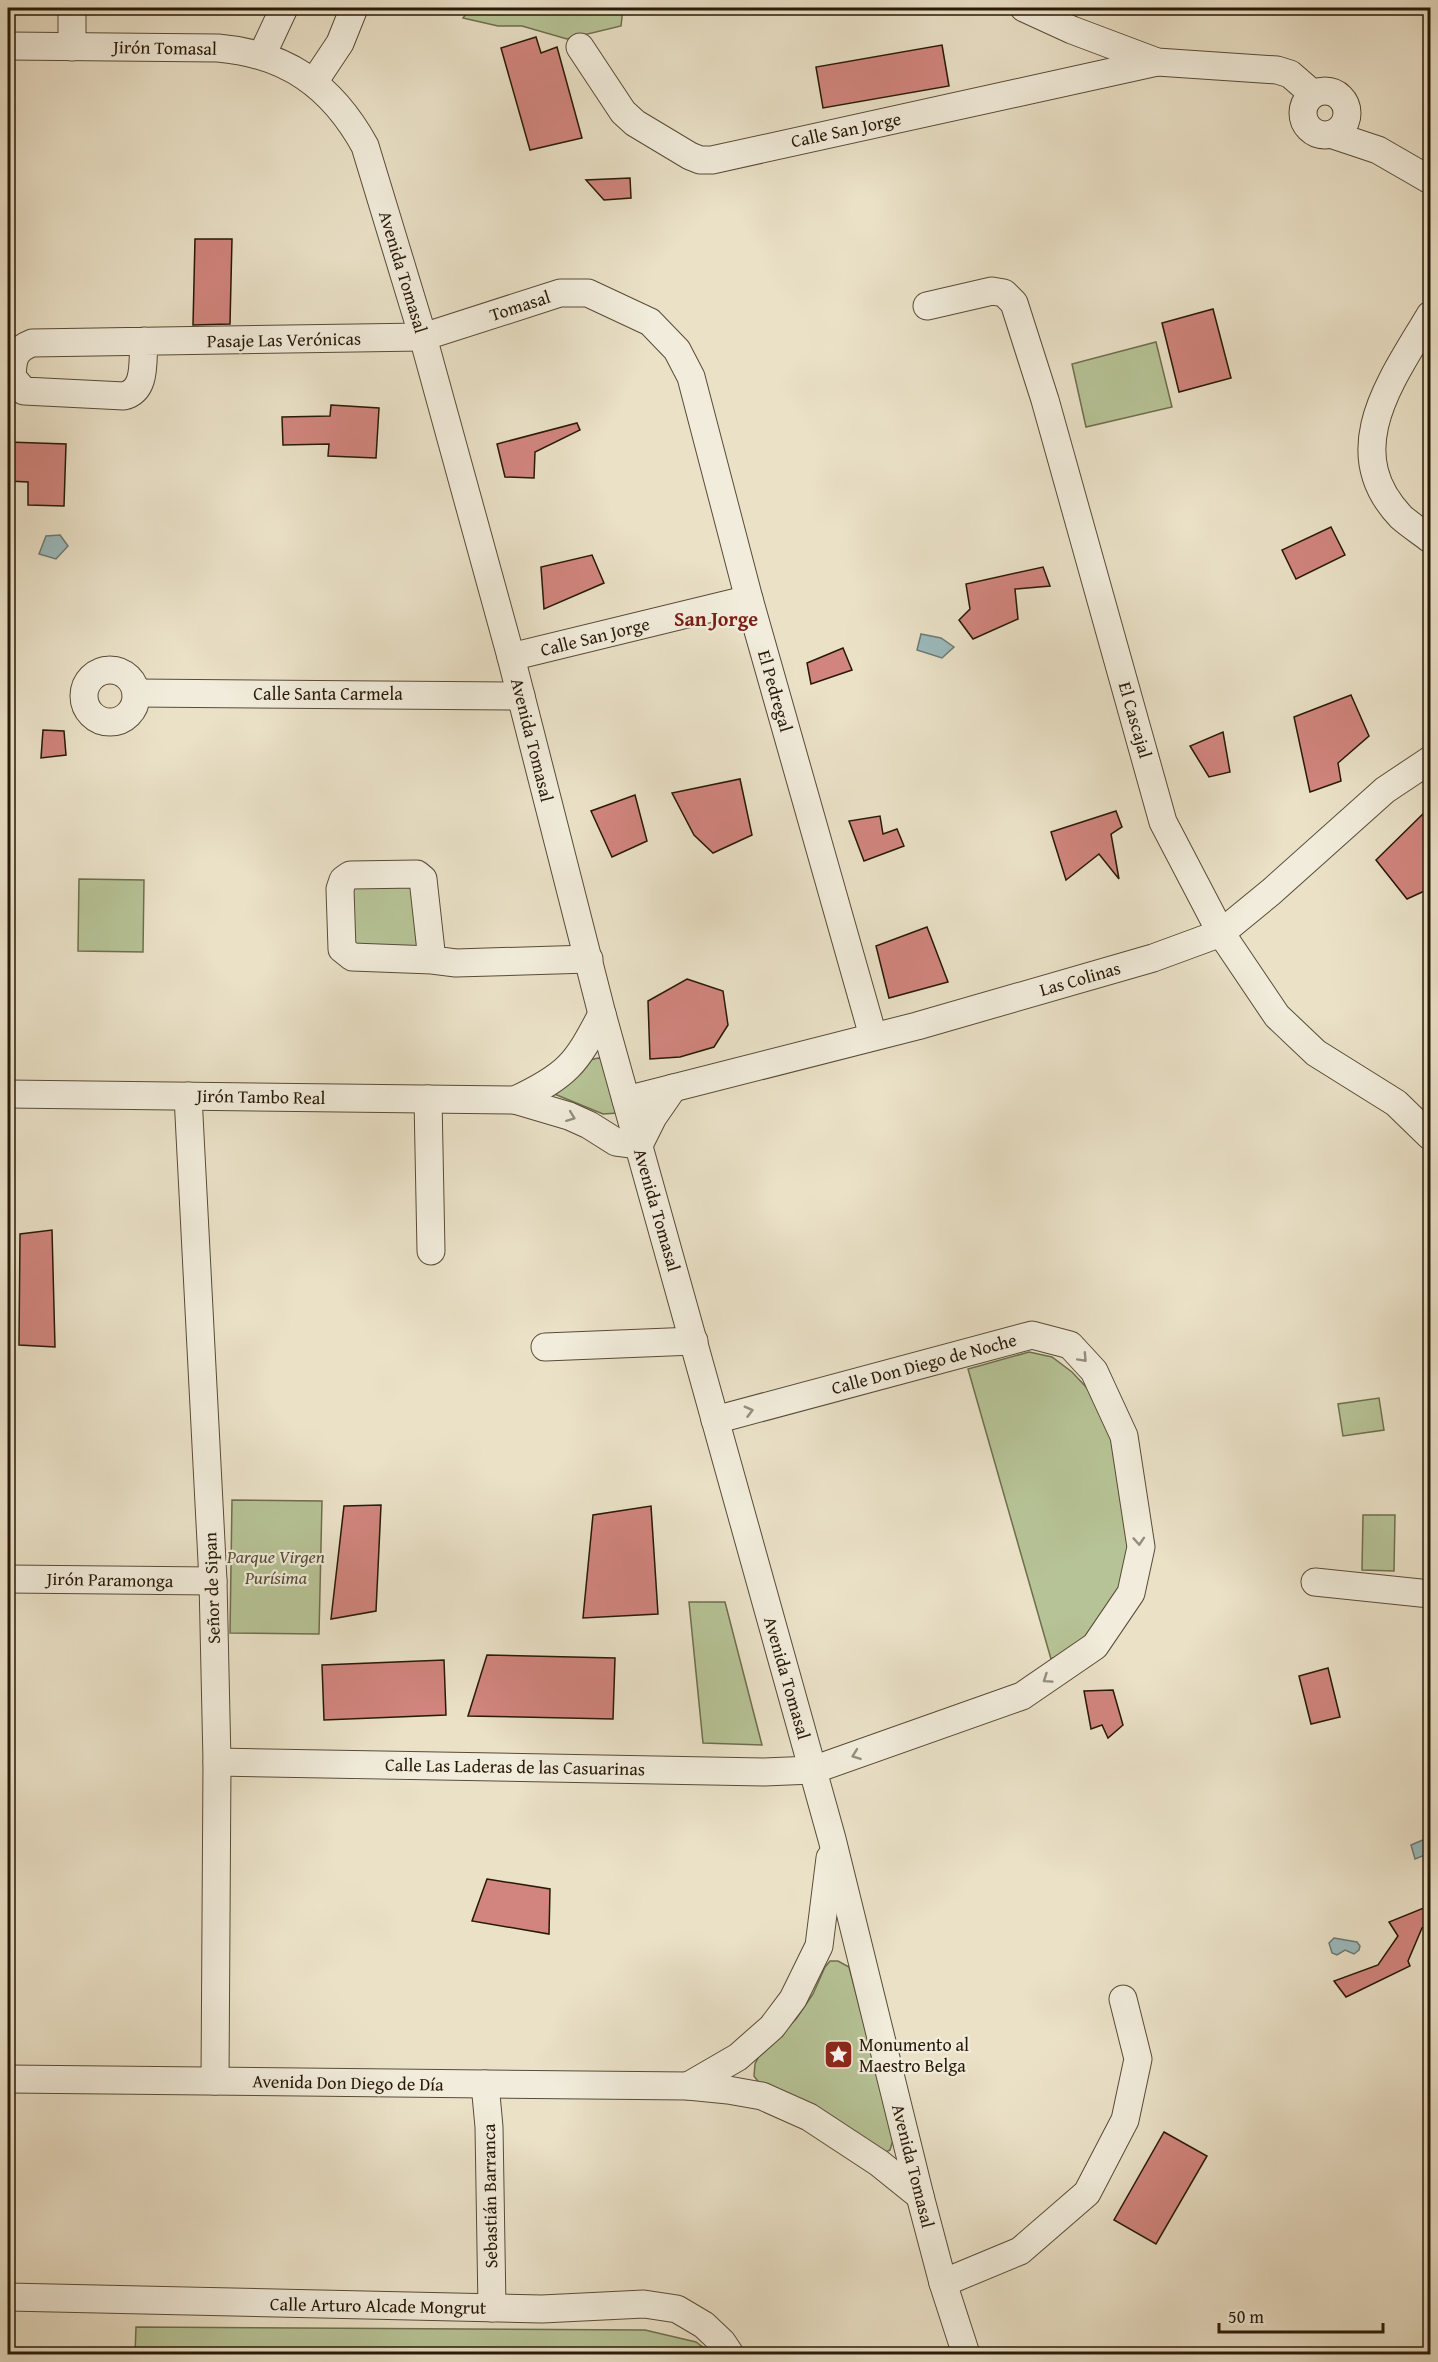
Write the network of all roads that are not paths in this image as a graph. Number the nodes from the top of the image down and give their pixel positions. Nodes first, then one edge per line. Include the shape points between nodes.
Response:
1 (72, 8) edge
2 (284, 8) edge
3 (354, 8) edge
4 (1024, 8) edge
5 (8, 46) edge
6 (72, 47) junction
7 (580, 47) dead end
8 (262, 56) junction
9 (1157, 62) junction
10 (314, 82) junction
11 (1313, 94) junction
12 (1348, 111) junction
13 (1333, 135) junction
14 (1378, 150) junction
15 (1431, 180) edge
16 (927, 306) dead end
17 (1431, 315) edge
18 (650, 322) joint
19 (423, 337) junction
20 (144, 341) junction
21 (1431, 539) edge
22 (749, 599) junction
23 (511, 657) junction
24 (136, 693) dead end
25 (521, 696) junction
26 (1431, 760) edge
27 (1221, 933) junction
28 (589, 959) junction
29 (432, 960) dead end
30 (602, 1014) junction
31 (873, 1036) junction
32 (673, 1088) junction
33 (8, 1094) edge
34 (188, 1096) junction
35 (428, 1099) junction
36 (515, 1100) junction
37 (627, 1100) junction
38 (1431, 1136) edge
39 (639, 1145) junction
40 (430, 1251) dead end
41 (694, 1341) junction
42 (545, 1347) dead end
43 (715, 1420) junction
44 (8, 1579) edge
45 (213, 1581) junction
46 (1315, 1582) dead end
47 (1431, 1594) edge
48 (217, 1762) junction
49 (813, 1770) junction
50 (832, 1839) junction
51 (1123, 1999) dead end
52 (8, 2079) edge
53 (215, 2081) junction
54 (485, 2084) junction
55 (688, 2086) junction
56 (920, 2196) junction
57 (943, 2283) junction
58 (8, 2297) edge
59 (492, 2308) junction
60 (730, 2355) edge
61 (966, 2355) edge

1 - 6 street
2 - 8 street
3 - 10 street via 340,43
4 - 9 street
5 - 6 street, Jirón Tomasal
6 - 8 street, Jirón Tomasal via 218,48
7 - 9 street, Calle San Jorge via 623,112 700,160
8 - 10 street, Jirón Tomasal
9 - 11 street via 1277,70 1290,74
10 - 19 street, Avenida Tomasal via 353,124 365,146
11 - 12 street via 1324,90 1336,93
11 - 13 street via 1306,102 1305,123 1312,131
12 - 13 street via 1341,130
12 - 14 street
13 - 14 street
14 - 15 street
16 - 27 street, El Cascajal via 992,291 1004,293 1014,303 1163,822
17 - 21 street via 1384,394 1372,431 1372,465 1384,495 1402,518
18 - 19 street, Tomasal via 588,293 560,293
18 - 22 street, El Pedregal via 677,350 691,376
19 - 20 street, Pasaje Las Verónicas
19 - 23 street, Avenida Tomasal
20 - 20 street, Pasaje Las Verónicas via 32,343 20,348 13,357 12,377 24,391 133,394 140,387
22 - 23 street, Calle San Jorge
22 - 31 street, El Pedregal
23 - 25 street, Avenida Tomasal
24 - 25 street, Calle Santa Carmela
25 - 28 street, Avenida Tomasal
26 - 27 street, Las Colinas via 1385,790
27 - 31 street, Las Colinas via 1153,958
27 - 38 street, El Cascajal via 1277,1016 1316,1053 1396,1103
28 - 29 street via 456,963
28 - 30 street, Avenida Tomasal
30 - 36 street, Jirón Tambo Real via 566,1071 548,1085
30 - 37 street, Avenida Tomasal
31 - 32 street, Las Colinas
32 - 37 street, Las Colinas
32 - 39 street
33 - 34 street, Jirón Tambo Real
34 - 35 street, Jirón Tambo Real
34 - 45 street, Señor de Sipan
35 - 36 street, Jirón Tambo Real
35 - 40 street
36 -> 39 street, Jirón Tambo Real via 569,1116 616,1142
37 - 39 street, Avenida Tomasal
39 - 41 street, Avenida Tomasal
41 - 42 street
41 - 43 street, Avenida Tomasal
43 - 49 street, Avenida Tomasal
43 -> 49 street, Calle Don Diego de Noche via 1032,1335 1070,1345 1094,1371 1124,1436 1141,1547 1131,1593 1095,1646 1022,1696
44 - 45 street, Jirón Paramonga
45 - 48 street, Señor de Sipan
46 - 47 street
48 - 49 street, Calle Las Laderas de las Casuarinas
48 - 53 street, Señor de Sipan
49 - 50 street, Avenida Tomasal
50 - 55 street via 819,1946 793,1999 772,2027 738,2057
50 - 56 street, Avenida Tomasal
51 - 57 street via 1138,2059 1125,2120 1087,2193 1020,2251
52 - 53 street, Avenida Don Diego de Día
53 - 54 street, Avenida Don Diego de Día
54 - 55 street, Avenida Don Diego de Día
54 - 59 street, Sebastián Barranca
55 - 56 street, Avenida Don Diego de Día via 762,2096 809,2117 879,2163
56 - 57 street, Avenida Tomasal
57 - 61 street, Avenida Tomasal
58 - 59 street, Calle Arturo Alcade Mongrut
59 - 60 street, Calle Arturo Alcade Mongrut via 644,2304 677,2309 704,2325

